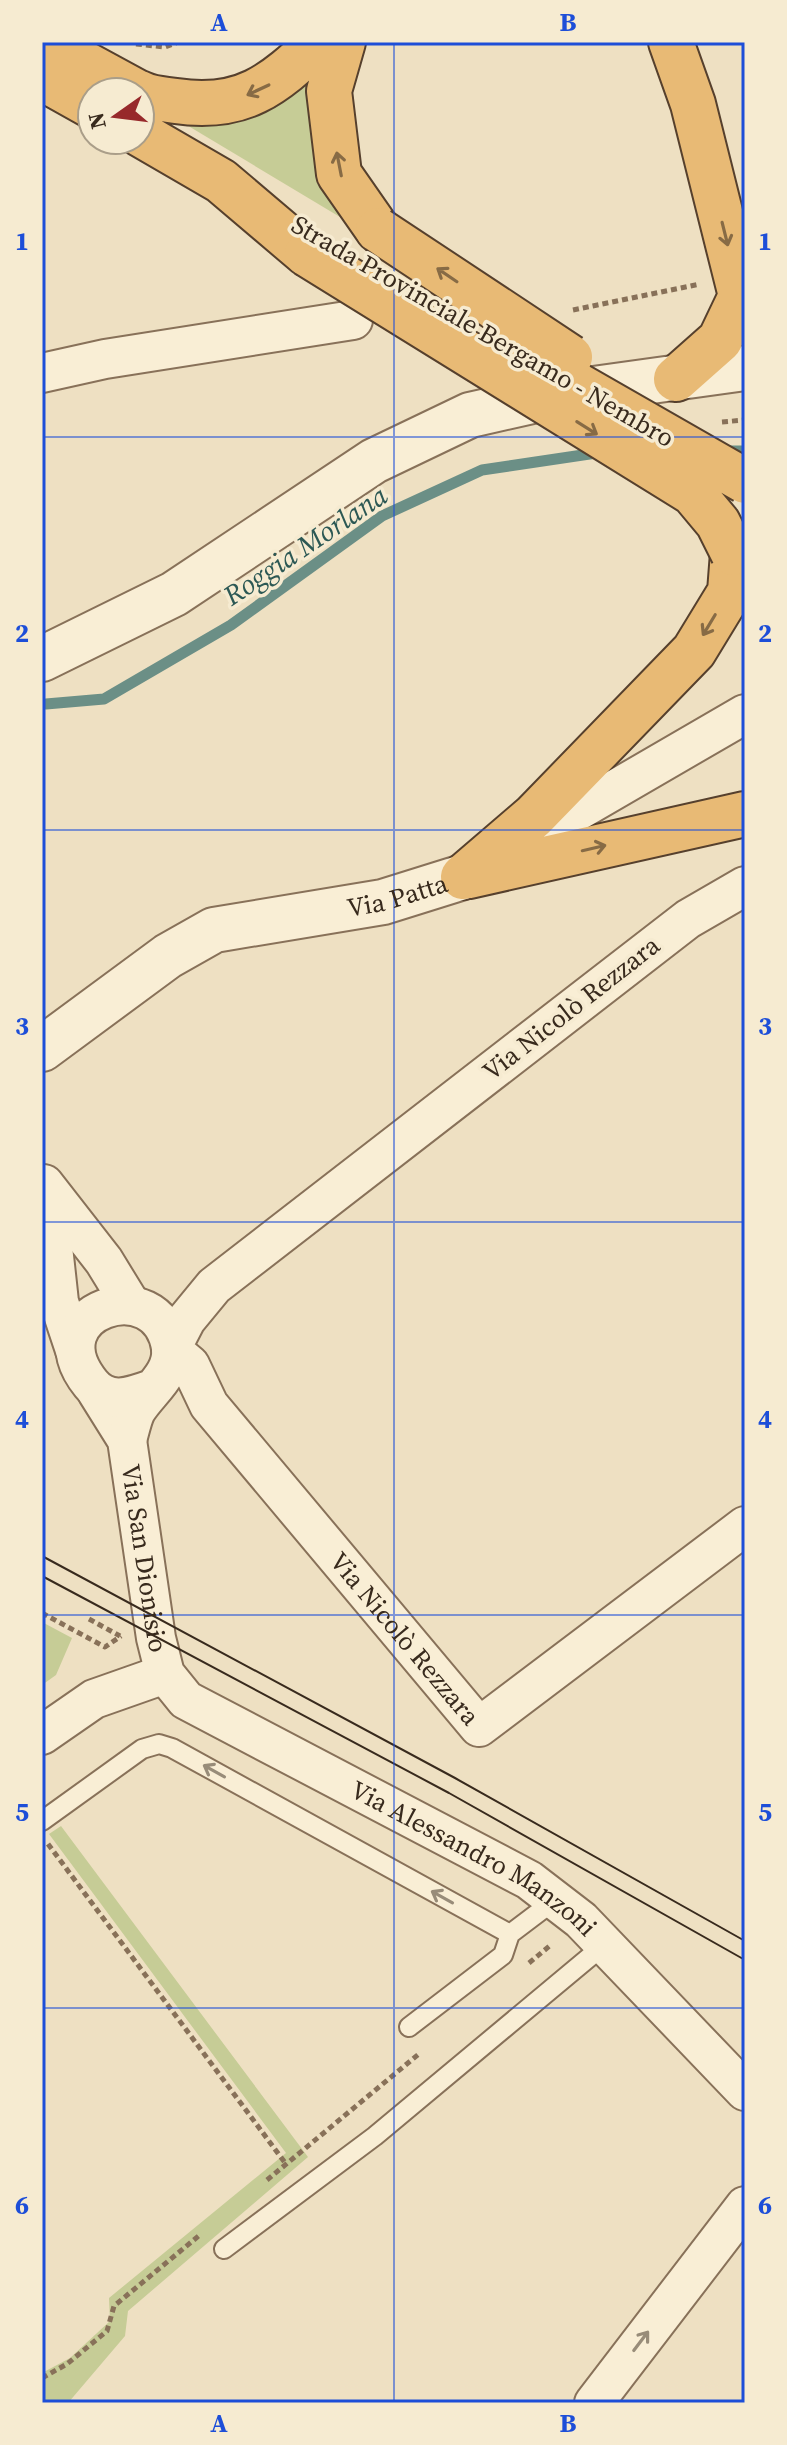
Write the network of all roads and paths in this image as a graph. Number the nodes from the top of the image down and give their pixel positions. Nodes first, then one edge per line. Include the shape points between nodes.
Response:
1 (45, 42) edge
2 (178, 42) edge
3 (319, 42) edge
4 (343, 42) edge
5 (671, 42) edge
6 (133, 44) dead end
7 (108, 76) edge
8 (42, 78) edge
9 (156, 96) edge
10 (76, 97) edge
11 (693, 104) junction
12 (156, 143) edge
13 (745, 189) edge
14 (309, 244) junction
15 (743, 298) edge
16 (353, 320) dead end
17 (745, 368) edge
18 (42, 373) edge
19 (676, 379) junction
20 (745, 420) edge
21 (713, 423) dead end
22 (745, 473) edge
23 (745, 481) edge
24 (42, 659) edge
25 (745, 714) edge
26 (745, 814) edge
27 (463, 877) junction
28 (745, 886) edge
29 (42, 1049) edge
30 (46, 1238) edge
31 (94, 1248) junction
32 (214, 1286) junction
33 (138, 1307) junction
34 (75, 1350) junction
35 (161, 1373) junction
36 (97, 1392) junction
37 (127, 1440) junction
38 (745, 1526) edge
39 (42, 1613) edge
40 (89, 1619) dead end
41 (165, 1674) junction
42 (42, 1735) edge
43 (42, 1821) edge
44 (42, 1835) edge
45 (555, 1900) junction
46 (510, 1934) junction
47 (604, 1945) junction
48 (409, 2027) dead end
49 (745, 2091) edge
50 (261, 2184) dead end
51 (745, 2206) edge
52 (212, 2225) dead end
53 (224, 2249) dead end
54 (42, 2378) edge
55 (594, 2403) edge

1 - 7 highway
2 - 6 path via 165,47
3 -> 9 highway via 276,82 238,100 202,105
22 -> 4 highway, bridge via 378,230 339,174 329,91
5 - 11 highway
8 - 10 highway
11 - 13 highway
11 -> 15 highway
12 - 14 highway, Strada Provinciale Bergamo - Nembro via 221,181
14 - 23 highway, Strada Provinciale Bergamo - Nembro, bridge
14 -> 27 highway, bridge via 693,493 718,523 733,553 730,592 694,651 534,816
15 - 19 highway via 720,340
16 - 18 street
17 - 19 street
19 - 24 street via 557,395 470,415 374,461 174,594
20 - 21 path
25 - 27 street, Via Patta
27 -> 26 highway
27 - 29 street, Via Patta via 383,902 214,930 168,956
28 - 32 street, Via Nicolò Rezzara via 688,919
30 - 31 street
30 - 31 lane
30 - 34 street
31 - 33 street
32 - 33 street, Via Nicolò Rezzara via 179,1303
32 - 35 street, Via Nicolò Rezzara via 186,1320
33 - 34 street via 110,1305 90,1317 78,1332
33 - 35 street via 160,1326
34 - 36 street via 78,1369
35 - 36 street via 117,1399
35 - 37 street, Via San Dionisio via 135,1413
35 - 38 street, Via Nicolò Rezzara via 190,1365 209,1405 479,1727
36 - 37 street, Via San Dionisio
37 - 41 street, Via San Dionisio
39 - 40 path via 105,1647 121,1636
41 - 42 street via 94,1699
41 - 45 street, Via Alessandro Manzoni via 186,1700 529,1880
46 -> 43 lane via 159,1744 142,1749
44 - 50 path via 286,2164
45 - 46 lane
45 - 47 street, Via Alessandro Manzoni
46 - 48 lane via 503,1955
47 - 49 street, Via Alessandro Manzoni
47 - 53 lane via 375,2136
55 -> 51 street
52 - 54 path via 114,2306 107,2331

